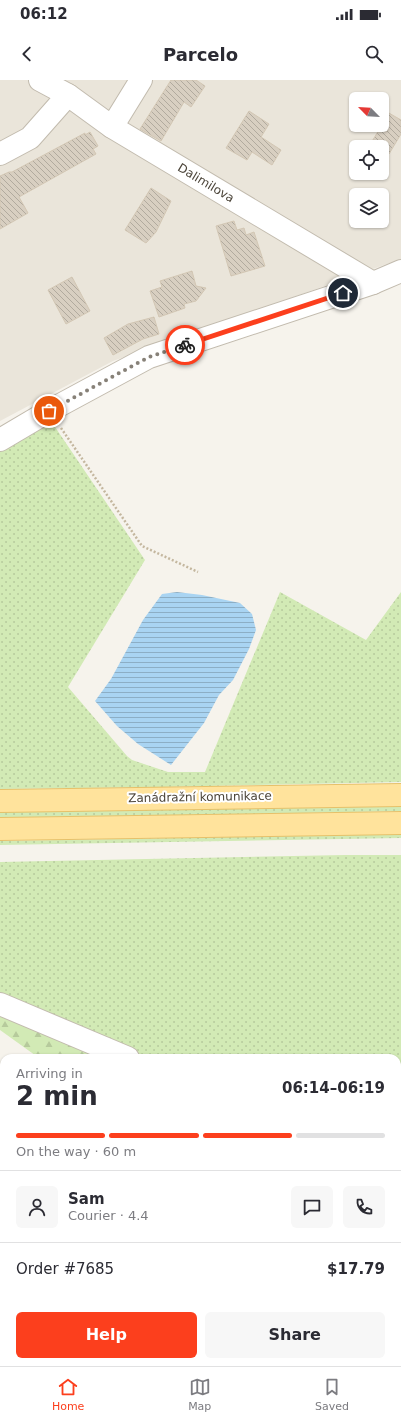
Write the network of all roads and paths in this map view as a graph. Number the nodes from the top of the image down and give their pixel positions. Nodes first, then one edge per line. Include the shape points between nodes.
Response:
1 (40, 80) edge
2 (141, 80) edge
3 (68, 95) junction
4 (112, 126) junction
5 (0, 154) edge
6 (401, 271) edge
7 (373, 283) junction
8 (49, 411) junction
9 (0, 440) edge
10 (198, 572) dead end
11 (401, 795) edge
12 (0, 801) edge
13 (401, 823) edge
14 (0, 829) edge
15 (0, 1004) edge
16 (119, 1054) edge

1 - 3 street, Dalimilova
2 - 4 street
3 - 4 street, Dalimilova
3 - 5 street via 30,138
4 - 7 street, Dalimilova
6 - 7 street
7 - 8 street via 149,357
8 - 9 street
8 - 10 path via 142,546
11 - 12 main road, Zanádražní komunikace
13 - 14 main road
15 - 16 street

